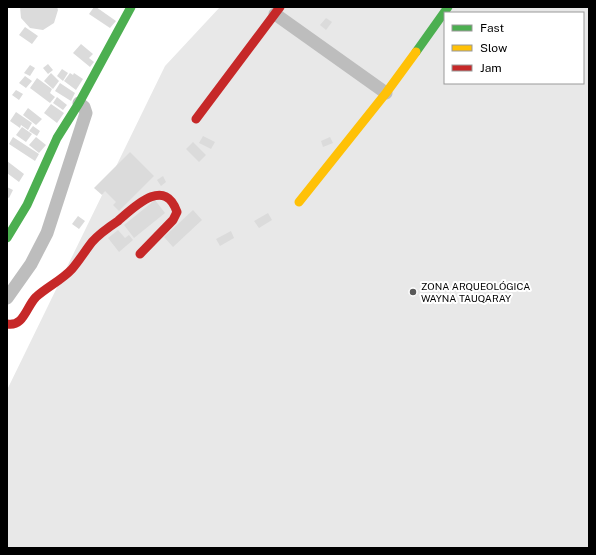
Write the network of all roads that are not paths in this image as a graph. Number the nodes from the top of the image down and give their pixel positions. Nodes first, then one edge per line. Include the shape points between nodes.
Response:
1 (131, 7) edge
2 (278, 11) edge
3 (444, 13) edge
4 (386, 93) junction
5 (79, 103) junction
6 (196, 119) dead end
7 (57, 138) junction
8 (23, 190) dead end
9 (300, 202) dead end
10 (7, 238) edge
11 (140, 254) dead end
12 (7, 298) edge
13 (7, 324) edge

1 - 5 street
2 - 4 street
2 - 6 street
3 - 4 street
4 - 9 street
5 - 7 street
5 - 12 street via 86,113 47,232 31,264
7 - 8 street
7 - 10 street via 27,205
11 - 13 street via 177,212 175,205 168,198 153,194 144,198 93,241 70,270 35,298 18,323

